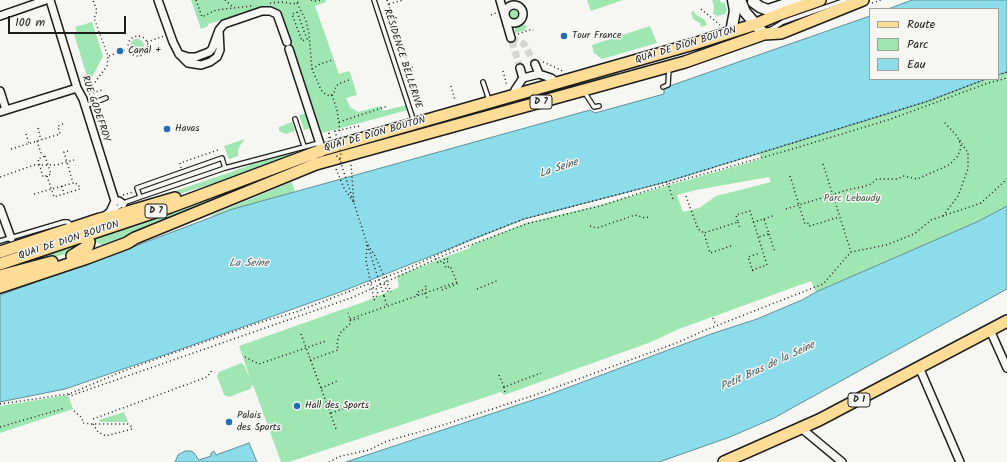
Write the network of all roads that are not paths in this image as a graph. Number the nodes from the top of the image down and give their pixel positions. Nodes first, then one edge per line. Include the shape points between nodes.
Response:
1 (46, 0) edge
2 (50, 0) edge
3 (158, 0) edge
4 (374, 0) edge
5 (500, 0) edge
6 (733, 0) edge
7 (740, 0) edge
8 (798, 0) edge
9 (820, 0) edge
10 (846, 0) edge
11 (863, 0) edge
12 (753, 1) edge
13 (0, 16) edge
14 (756, 24) junction
15 (730, 32) junction
16 (764, 34) junction
17 (511, 37) road end
18 (535, 64) tunnel mouth
19 (669, 66) junction
20 (520, 68) tunnel mouth
21 (540, 74) junction
22 (523, 78) junction
23 (483, 82) dead end
24 (558, 84) junction
25 (604, 84) junction
26 (663, 87) dead end
27 (77, 88) junction
28 (583, 90) junction
29 (0, 91) edge
30 (513, 97) junction
31 (106, 98) dead end
32 (490, 103) junction
33 (85, 106) junction
34 (599, 106) dead end
35 (3, 111) edge
36 (295, 119) dead end
37 (414, 124) junction
38 (304, 146) junction
39 (321, 146) junction
40 (316, 164) junction
41 (225, 168) junction
42 (208, 192) junction
43 (140, 197) junction
44 (115, 201) junction
45 (123, 204) junction
46 (0, 208) edge
47 (110, 212) junction
48 (100, 219) junction
49 (3, 228) edge
50 (81, 237) junction
51 (135, 238) junction
52 (0, 241) edge
53 (12, 243) junction
54 (0, 252) edge
55 (72, 256) junction
56 (0, 264) edge
57 (0, 276) edge
58 (0, 287) edge
59 (1007, 321) edge
60 (990, 330) junction
61 (920, 367) junction
62 (1007, 368) edge
63 (802, 428) junction
64 (724, 462) edge
65 (842, 462) edge
66 (960, 462) edge

1 - 13 street
2 - 27 street, RUE GODEFROY
3 - 39 street via 172,42 188,63 201,65 217,57 220,50 219,30 224,24 262,11 277,14
4 - 37 lane, RÉSIDENCE BELLERIVE
5 - 17 street
6 - 15 main road via 735,11
7 - 14 main road via 745,12
8 - 12 main road via 768,10 760,8
9 - 14 main road, QUAI DE DION BOUTON / D 7
10 - 16 lane via 783,22
11 - 16 main road, QUAI DE DION BOUTON / D 7 via 781,33
12 - 14 main road
14 - 15 main road, QUAI DE DION BOUTON / D 7
14 - 16 main road
14 - 25 main road, QUAI DE DION BOUTON / D 7 via 753,31 748,34 630,71
15 - 24 main road, QUAI DE DION BOUTON / D 7
16 - 19 main road, QUAI DE DION BOUTON / D 7
18 - 21 street
19 - 25 main road, QUAI DE DION BOUTON / D 7
19 - 26 lane via 668,85
20 - 22 street
21 - 22 street
21 - 24 street
22 - 30 street
23 - 32 lane
24 - 30 main road, QUAI DE DION BOUTON / D 7
25 - 28 main road, QUAI DE DION BOUTON / D 7
27 - 33 street, RUE GODEFROY
27 - 35 street
28 - 34 lane via 594,107
28 - 40 main road, QUAI DE DION BOUTON / D 7
29 - 35 street
30 - 32 main road, QUAI DE DION BOUTON / D 7
31 - 33 lane
32 - 37 main road, QUAI DE DION BOUTON / D 7
33 - 44 street, RUE GODEFROY
36 - 38 lane
37 - 39 main road, QUAI DE DION BOUTON / D 7
38 - 39 lane
38 - 41 lane
39 - 40 street
39 - 42 main road, QUAI DE DION BOUTON / D 7
40 - 51 main road, QUAI DE DION BOUTON / D 7
41 - 43 lane
41 - 43 lane via 222,158 137,188
42 - 48 main road via 199,190
42 - 50 main road, QUAI DE DION BOUTON / D 7
43 - 45 lane
44 - 45 street
44 - 47 street
45 - 47 lane
46 - 49 street
47 - 48 street
48 - 53 main road
49 - 53 street
50 - 55 main road via 88,240 88,246
50 - 56 main road, QUAI DE DION BOUTON / D 7
51 - 55 main road via 124,238
51 - 58 main road, QUAI DE DION BOUTON / D 7 via 87,258
52 - 53 lane, QUAI DE DION BOUTON
53 - 54 main road
55 - 57 main road
59 - 60 main road, D 1
60 - 61 main road, D 1
60 - 62 street
61 - 63 main road, D 1
61 - 66 street
63 - 64 main road, D 1
63 - 65 street

